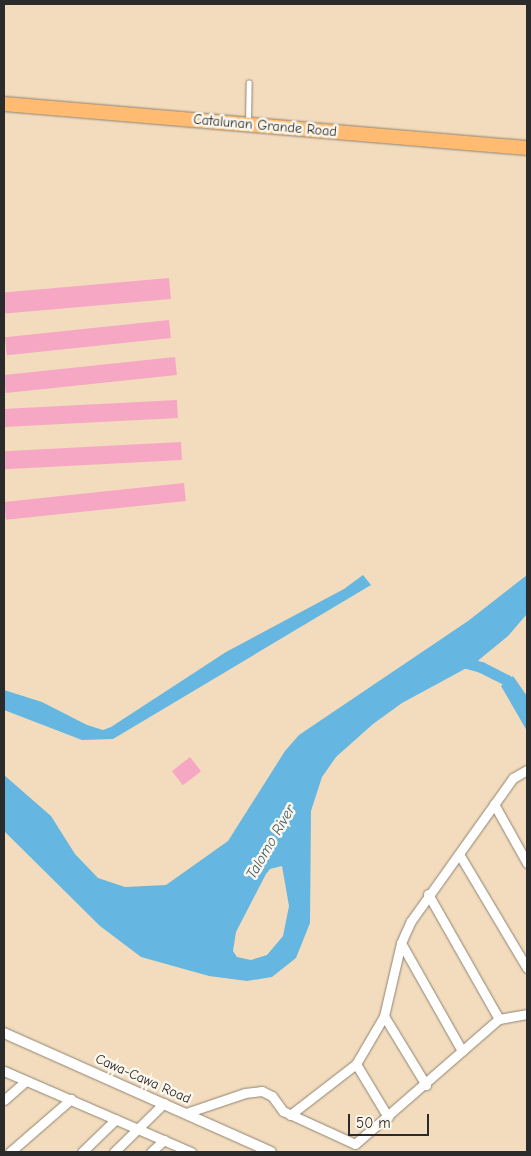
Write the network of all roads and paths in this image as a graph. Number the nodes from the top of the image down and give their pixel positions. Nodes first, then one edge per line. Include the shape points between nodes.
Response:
1 (249, 83) dead end
2 (4, 104) edge
3 (248, 125) junction
4 (527, 148) edge
5 (527, 770) edge
6 (494, 804) junction
7 (459, 854) junction
8 (527, 863) edge
9 (428, 894) junction
10 (401, 943) junction
11 (527, 968) edge
12 (527, 1014) edge
13 (384, 1016) junction
14 (499, 1019) junction
15 (4, 1033) edge
16 (462, 1051) junction
17 (356, 1064) junction
18 (4, 1072) edge
19 (26, 1081) junction
20 (426, 1085) junction
21 (71, 1099) junction
22 (4, 1100) edge
23 (164, 1103) junction
24 (186, 1113) junction
25 (290, 1115) junction
26 (388, 1117) junction
27 (116, 1119) junction
28 (140, 1130) junction
29 (164, 1140) junction
30 (10, 1152) edge
31 (82, 1152) edge
32 (114, 1152) edge
33 (151, 1152) edge
34 (191, 1152) edge
35 (271, 1152) edge

1 - 3 lane
2 - 3 main road, Catalunan Grande Road
3 - 4 main road, Catalunan Grande Road
5 - 6 street via 513,778
6 - 7 street
6 - 8 street
7 - 9 street
7 - 11 street
9 - 10 street
9 - 14 street
10 - 13 street
10 - 16 street
12 - 14 street
13 - 17 street
13 - 20 street
14 - 16 street
15 - 23 street, Cawa-Cawa Road
16 - 20 street
17 - 25 street
17 - 26 street
18 - 19 street
19 - 21 street
19 - 22 street
20 - 26 street
21 - 27 street
21 - 30 street
23 - 24 street, Cawa-Cawa Road
23 - 28 street
24 - 25 street via 262,1091 272,1096
24 - 35 street, Cawa-Cawa Road
25 - 26 street via 354,1144
27 - 28 street
27 - 31 street
28 - 29 street
28 - 32 street
29 - 33 street
29 - 34 street

